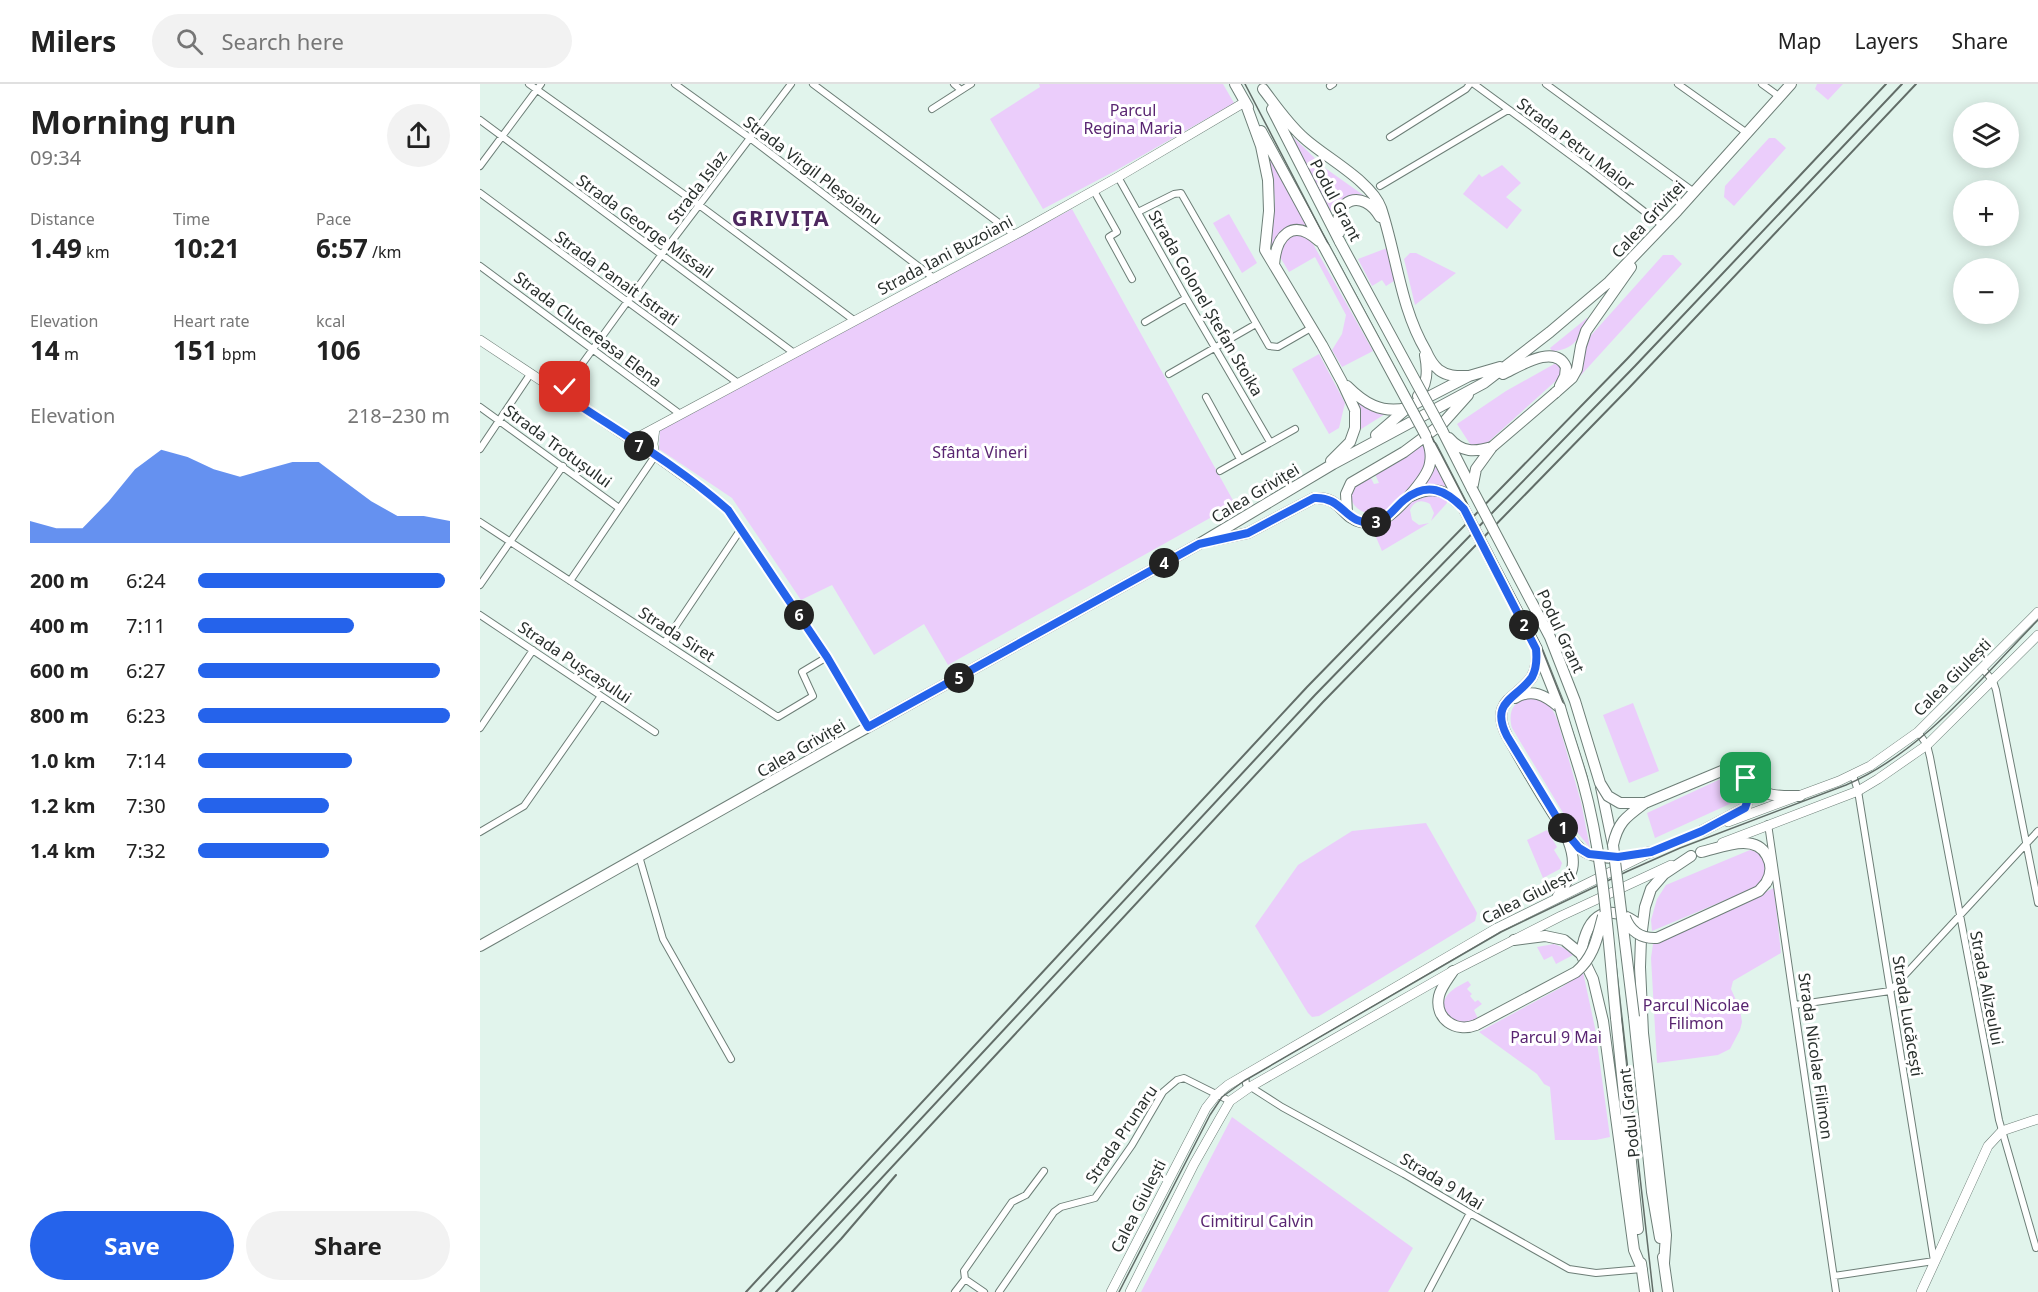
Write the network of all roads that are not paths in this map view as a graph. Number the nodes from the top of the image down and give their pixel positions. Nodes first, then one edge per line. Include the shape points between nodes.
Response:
1 (529, 84) edge
2 (675, 84) edge
3 (791, 84) edge
4 (813, 84) edge
5 (954, 84) edge
6 (971, 84) edge
7 (1235, 84) edge
8 (1472, 84) edge
9 (1546, 84) edge
10 (1678, 84) edge
11 (1762, 84) edge
12 (1791, 84) edge
13 (1264, 86) edge
14 (539, 87) edge
15 (961, 90) junction
16 (1780, 97) junction
17 (1245, 102) junction
18 (932, 109) dead end
19 (1508, 110) junction
20 (480, 120) edge
21 (1747, 133) junction
22 (502, 136) junction
23 (1390, 137) dead end
24 (750, 138) junction
25 (480, 166) edge
26 (1118, 177) junction
27 (1380, 186) dead end
28 (1094, 191) junction
29 (1694, 192) junction
30 (480, 193) edge
31 (699, 206) junction
32 (1138, 212) junction
33 (1385, 225) junction
34 (1663, 226) junction
35 (1015, 235) junction
36 (1340, 242) junction
37 (1646, 244) junction
38 (1324, 247) junction
39 (662, 254) junction
40 (480, 266) edge
41 (1274, 266) junction
42 (934, 279) junction
43 (1131, 279) dead end
44 (1186, 298) junction
45 (628, 303) junction
46 (855, 321) junction
47 (1145, 322) dead end
48 (1256, 324) junction
49 (1311, 328) junction
50 (480, 340) edge
51 (1215, 347) junction
52 (1424, 348) junction
53 (593, 351) junction
54 (794, 353) junction
55 (1506, 366) junction
56 (531, 373) junction
57 (1169, 374) dead end
58 (1469, 376) junction
59 (1342, 382) junction
60 (738, 383) junction
61 (1479, 386) junction
62 (561, 393) junction
63 (1556, 393) junction
64 (1206, 397) dead end
65 (480, 407) edge
66 (1407, 408) junction
67 (680, 414) junction
68 (499, 421) junction
69 (656, 428) junction
70 (1295, 429) dead end
71 (1442, 430) junction
72 (1426, 436) junction
73 (631, 441) junction
74 (1270, 442) junction
75 (1492, 447) junction
76 (480, 449) edge
77 (1359, 449) junction
78 (655, 456) junction
79 (1240, 459) junction
80 (563, 466) junction
81 (1220, 471) dead end
82 (1317, 473) junction
83 (1472, 489) junction
84 (1405, 499) junction
85 (620, 508) junction
86 (1464, 509) junction
87 (1348, 514) junction
88 (480, 522) edge
89 (741, 529) junction
90 (510, 542) junction
91 (1199, 544) junction
92 (570, 581) junction
93 (480, 585) edge
94 (2038, 612) edge
95 (480, 615) edge
96 (2038, 635) edge
97 (665, 642) junction
98 (1536, 649) junction
99 (533, 650) junction
100 (827, 657) junction
101 (1982, 668) junction
102 (1993, 681) junction
103 (601, 696) junction
104 (1506, 702) junction
105 (1560, 707) junction
106 (868, 727) junction
107 (480, 728) edge
108 (655, 732) dead end
109 (1918, 732) junction
110 (1927, 745) junction
111 (1853, 776) junction
112 (1746, 778) junction
113 (1600, 783) junction
114 (1858, 791) junction
115 (1800, 796) junction
116 (1645, 803) junction
117 (1768, 824) junction
118 (1565, 831) junction
119 (1702, 831) junction
120 (2038, 831) edge
121 (480, 832) edge
122 (1612, 845) junction
123 (2026, 845) junction
124 (1651, 852) junction
125 (1696, 854) junction
126 (639, 856) junction
127 (1558, 896) junction
128 (1620, 901) junction
129 (2038, 903) edge
130 (1605, 907) junction
131 (1960, 918) junction
132 (1642, 927) junction
133 (1514, 940) junction
134 (480, 946) edge
135 (1581, 954) junction
136 (1453, 971) junction
137 (1890, 991) junction
138 (1795, 1005) junction
139 (731, 1059) dead end
140 (1245, 1075) junction
141 (1250, 1087) junction
142 (1217, 1094) junction
143 (1230, 1101) junction
144 (2038, 1119) edge
145 (2002, 1131) junction
146 (1044, 1171) dead end
147 (1470, 1214) junction
148 (2036, 1248) dead end
149 (1934, 1261) junction
150 (1664, 1263) junction
151 (1642, 1269) junction
152 (1834, 1276) junction
153 (965, 1279) junction
154 (955, 1292) edge
155 (984, 1292) edge
156 (999, 1292) edge
157 (1111, 1292) edge
158 (1130, 1292) edge
159 (1428, 1292) edge
160 (1645, 1292) edge
161 (1668, 1292) edge
162 (1836, 1292) edge
163 (1921, 1292) edge

1 - 14 street
2 - 24 street, Strada Virgil Pleșoianu
3 - 24 street, Strada Islaz
4 - 35 street
5 - 15 street
6 - 15 street
7 - 17 main road
8 - 19 street, Strada Petru Maior
8 - 23 street
9 - 29 street
10 - 21 street
11 - 16 street
12 - 16 main road, Calea Griviței
13 - 33 main road via 1304,139 1371,192
13 - 36 main road, Podul Grant
14 - 22 street
14 - 31 street
15 - 18 street
16 - 21 main road, Calea Griviței
17 - 26 main road, Strada Iani Buzoiani
17 - 38 main road, Podul Grant
17 - 41 main road via 1266,163 1270,197 1265,250
19 - 27 street
19 - 34 street, Strada Petru Maior
20 - 22 street, Strada George Missail
21 - 29 main road, Calea Griviței
22 - 25 street
22 - 39 street, Strada George Missail
24 - 31 street, Strada Islaz
24 - 42 street, Strada Virgil Pleșoianu
26 - 28 main road, Strada Iani Buzoiani
26 - 32 street, Strada Colonel Ștefan Stoika
28 - 35 main road, Strada Iani Buzoiani
28 - 43 street via 1117,232 1109,237
29 - 34 main road, Calea Griviței
30 - 45 street, Strada Panait Istrati
31 - 39 street, Strada Islaz
31 - 46 street
32 - 44 street, Strada Colonel Ștefan Stoika
32 - 48 street via 1181,193
33 - 36 main road via 1370,204 1350,201 1337,216
33 - 52 main road via 1405,303
34 - 37 main road, Calea Griviței
35 - 42 main road, Strada Iani Buzoiani
36 - 71 main road, Podul Grant, bridge
37 - 55 main road, Calea Griviței via 1609,282
37 - 63 main road via 1586,331 1577,369
38 - 41 main road via 1309,234 1289,232 1278,242
38 - 72 main road, Podul Grant, bridge
39 - 45 street, Strada Islaz
39 - 54 street, Strada George Missail
40 - 53 street, Strada Clucereasa Elena
41 - 49 main road
42 - 46 main road, Strada Iani Buzoiani
44 - 47 street
44 - 51 street, Strada Colonel Ștefan Stoika
45 - 53 street, Strada Islaz
45 - 60 street, Strada Panait Istrati
46 - 54 main road, Strada Iani Buzoiani
48 - 49 street via 1273,348
48 - 51 street
49 - 59 main road
50 - 56 main road
51 - 57 street
51 - 74 street, Strada Colonel Ștefan Stoika
52 - 58 main road via 1440,371
52 - 66 main road via 1426,380 1422,392
53 - 62 street, Strada Islaz
53 - 67 street, Strada Clucereasa Elena
54 - 60 main road, Strada Iani Buzoiani
55 - 58 main road
55 - 61 main road, Calea Griviței
56 - 62 main road
56 - 68 street
58 - 66 main road
59 - 66 main road via 1373,407 1391,411
59 - 82 main road via 1355,410 1353,434 1350,442
60 - 67 main road, Strada Iani Buzoiani
61 - 63 main road via 1534,360 1554,356 1563,361 1567,370
61 - 77 main road, Calea Griviței
61 - 87 main road via 1443,423 1351,483 1346,494
62 - 73 main road
63 - 75 main road, bridge
64 - 79 street
65 - 68 street, Strada Trotușului
66 - 77 main road
67 - 69 main road, Strada Iani Buzoiani
68 - 76 street
68 - 80 street, Strada Trotușului
69 - 73 main road, Strada Iani Buzoiani
69 - 78 main road
70 - 74 street
71 - 75 main road via 1455,445 1466,450
71 - 83 main road, Podul Grant
72 - 84 main road via 1431,455 1429,469
72 - 86 main road, Podul Grant
73 - 78 main road
74 - 79 street
75 - 83 main road via 1476,469
77 - 82 main road, Calea Griviței
78 - 85 street
78 - 89 main road via 714,498
79 - 81 street
80 - 85 street, Strada Trotușului
80 - 90 street
82 - 91 main road, Calea Griviței
83 - 113 main road, Podul Grant, bridge via 1554,647
84 - 86 main road via 1433,489 1448,494
84 - 87 main road via 1380,521 1359,522
85 - 92 street
86 - 98 main road, Podul Grant, bridge
87 - 91 main road via 1334,501 1314,498 1248,533
88 - 90 street, Strada Siret
89 - 97 street
89 - 100 main road
90 - 92 street, Strada Siret
90 - 93 street
91 - 106 main road, Calea Griviței
92 - 97 street, Strada Siret
94 - 101 main road, Calea Giulești
95 - 99 street, Strada Pușcașului
96 - 102 main road, Calea Giulești
97 - 100 street, Strada Siret via 778,717 813,696 802,672
98 - 104 main road via 1533,676
98 - 105 main road, Podul Grant
99 - 103 street, Strada Pușcașului
99 - 107 street
100 - 106 main road
101 - 102 street
101 - 109 main road, Calea Giulești
102 - 110 main road, Calea Giulești
102 - 123 street
103 - 108 street, Strada Pușcașului
103 - 121 street via 524,806
104 - 105 main road via 1532,692
104 - 118 main road via 1501,715 1504,730
105 - 130 main road, Podul Grant, bridge via 1583,782
106 - 126 main road, Calea Griviței
109 - 110 street, Strada Alizeului
109 - 111 main road, Calea Giulești
110 - 114 main road, Calea Giulești
110 - 131 street, Strada Alizeului
111 - 114 street, Strada Lucăcești
111 - 115 main road, Calea Giulești
112 - 115 main road via 1770,794
112 - 116 main road via 1724,770
112 - 119 main road via 1750,793 1745,808
113 - 116 main road, bridge via 1608,796 1620,803
113 - 122 main road, Podul Grant, bridge
114 - 117 main road, Calea Giulești
114 - 137 street, Strada Lucăcești
115 - 119 main road, Calea Giulești
116 - 122 main road, bridge via 1622,821
117 - 125 main road, Calea Giulești
117 - 138 street, Strada Nicolae Filimon
118 - 124 main road via 1589,854 1618,857
118 - 127 main road via 1574,866
119 - 124 main road, Calea Giulești
120 - 123 street
122 - 128 main road, Podul Grant, bridge
123 - 129 street
123 - 131 street
124 - 127 main road, Calea Giulești
125 - 128 main road, bridge via 1745,842 1758,845 1770,862 1770,873 1759,891 1657,938 1632,929
125 - 132 main road via 1664,874 1652,889
125 - 133 main road, Calea Giulești
126 - 134 main road, Calea Griviței
126 - 139 street via 663,939
127 - 140 main road, Calea Giulești
128 - 150 main road, Podul Grant, bridge via 1652,1192
130 - 136 main road, bridge via 1594,950 1582,968 1476,1025 1457,1028 1441,1014 1439,996
130 - 151 main road, Podul Grant, bridge
131 - 137 street
131 - 145 street, Strada Alizeului
132 - 135 main road via 1625,915 1604,915 1589,926
132 - 150 main road via 1641,1013 1666,1235
133 - 135 main road via 1556,937
133 - 136 main road, Calea Giulești
135 - 151 main road via 1601,1010 1634,1250
136 - 141 main road, Calea Giulești
137 - 138 street
137 - 149 street, Strada Lucăcești
138 - 152 street, Strada Nicolae Filimon
140 - 141 street via 1244,1081
140 - 142 main road, Calea Giulești
141 - 143 main road, Calea Giulești
141 - 147 street, Strada 9 Mai
142 - 143 street, Strada Prunaru
142 - 156 street, Strada Prunaru via 1180,1077 1163,1092 1095,1198 1054,1212
142 - 157 main road, Calea Giulești via 1206,1108
143 - 158 main road, Calea Giulești
144 - 145 main road
145 - 148 street, Strada Alizeului
145 - 149 main road via 1988,1146
146 - 153 street via 1026,1195 1012,1202 964,1271
147 - 151 street, Strada 9 Mai via 1569,1269 1596,1273
147 - 159 street
149 - 152 street
149 - 163 main road
150 - 161 main road
151 - 160 main road
152 - 162 street, Strada Nicolae Filimon
153 - 154 street
153 - 155 street

